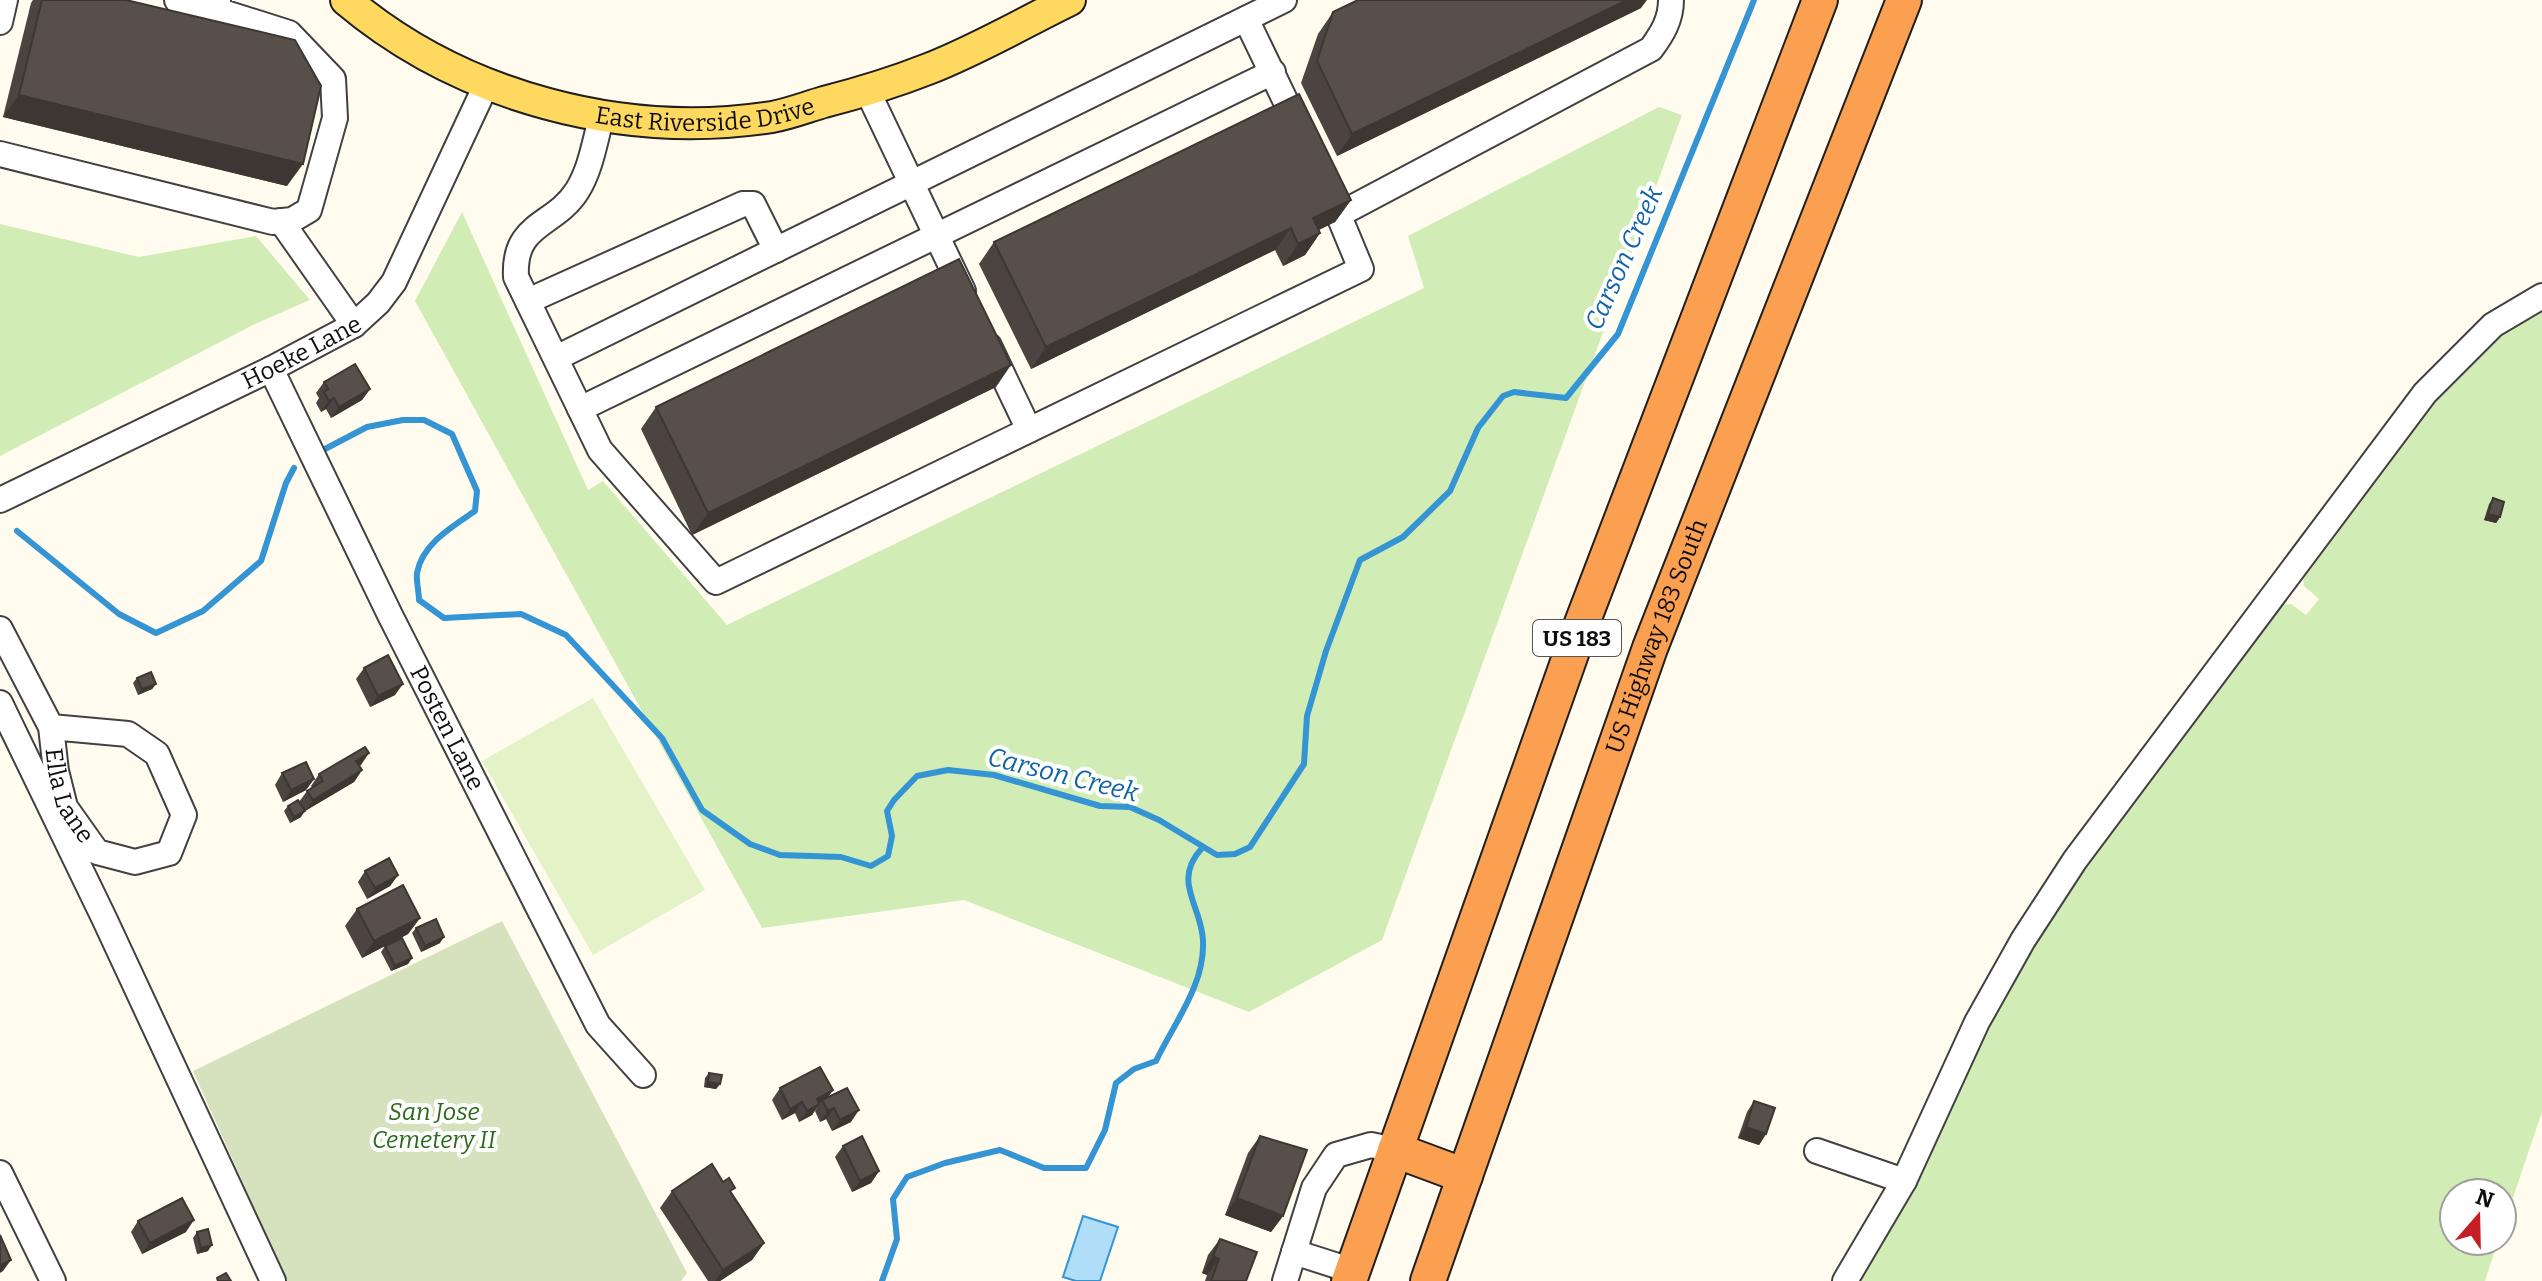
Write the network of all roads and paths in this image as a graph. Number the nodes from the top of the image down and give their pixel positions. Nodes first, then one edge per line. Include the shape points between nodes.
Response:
1 (5, 0) edge
2 (177, 0) edge
3 (346, 0) edge
4 (1070, 0) edge
5 (1284, 0) edge
6 (1671, 0) edge
7 (1820, 0) edge
8 (1904, 0) edge
9 (216, 5) edge
10 (1246, 19) junction
11 (0, 22) edge
12 (1273, 72) junction
13 (486, 85) junction
14 (867, 90) junction
15 (602, 115) junction
16 (1306, 143) edge
17 (0, 154) edge
18 (1320, 172) edge
19 (912, 183) junction
20 (1340, 214) junction
21 (281, 221) junction
22 (937, 236) junction
23 (776, 250) junction
24 (2542, 296) edge
25 (528, 301) junction
26 (354, 325) junction
27 (556, 358) junction
28 (271, 369) junction
29 (580, 409) junction
30 (1029, 430) junction
31 (0, 500) edge
32 (0, 629) edge
33 (0, 703) edge
34 (51, 727) junction
35 (643, 1075) dead end
36 (1395, 1150) junction
37 (1817, 1151) dead end
38 (0, 1173) edge
39 (1465, 1176) junction
40 (1904, 1181) junction
41 (1294, 1252) junction
42 (1351, 1276) edge
43 (53, 1281) edge
44 (273, 1281) edge
45 (1285, 1281) edge
46 (1428, 1281) edge
47 (1845, 1281) edge

1 - 11 street
2 - 9 street
3 - 13 main road, East Riverside Drive via 419,52
4 - 14 main road, East Riverside Drive via 930,68
5 - 10 street
6 - 20 street via 1671,13 1651,49
7 - 36 highway, US 183 via 1579,631
8 - 39 highway, US Highway 183 South / US 183 via 1650,648
9 - 21 street via 289,33 333,79 335,118 309,210
10 - 12 street
10 - 19 street
12 - 16 street
12 - 22 street
13 - 15 main road, East Riverside Drive
13 - 26 street, Hoeke Lane via 394,282
14 - 15 main road, East Riverside Drive via 774,116 705,124
14 - 19 street
15 - 25 street via 574,196 523,239 515,259 516,277
17 - 21 street
18 - 20 street
19 - 22 street
19 - 23 street
20 - 30 street via 1361,269
21 - 26 street
22 - 29 street
22 - 30 street
23 - 25 street via 753,204 743,204
23 - 27 street
24 - 40 street via 2493,325 2425,393 2075,860 1977,1022
25 - 27 street
26 - 28 street, Hoeke Lane
27 - 29 street
28 - 31 street, Hoeke Lane
28 - 35 street, Posten Lane via 598,1025
29 - 30 street via 600,450 716,582
32 - 34 street, Ella Lane
33 - 44 street
34 - 34 street, Ella Lane via 65,807 97,852 135,862 169,853 184,815 157,754 128,734
36 - 39 highway
36 - 41 street via 1371,1145 1336,1155 1314,1188
36 - 42 highway, US 183
37 - 40 street
38 - 43 street
39 - 46 highway, US Highway 183 South / US 183
40 - 47 street
41 - 42 street
41 - 45 street

